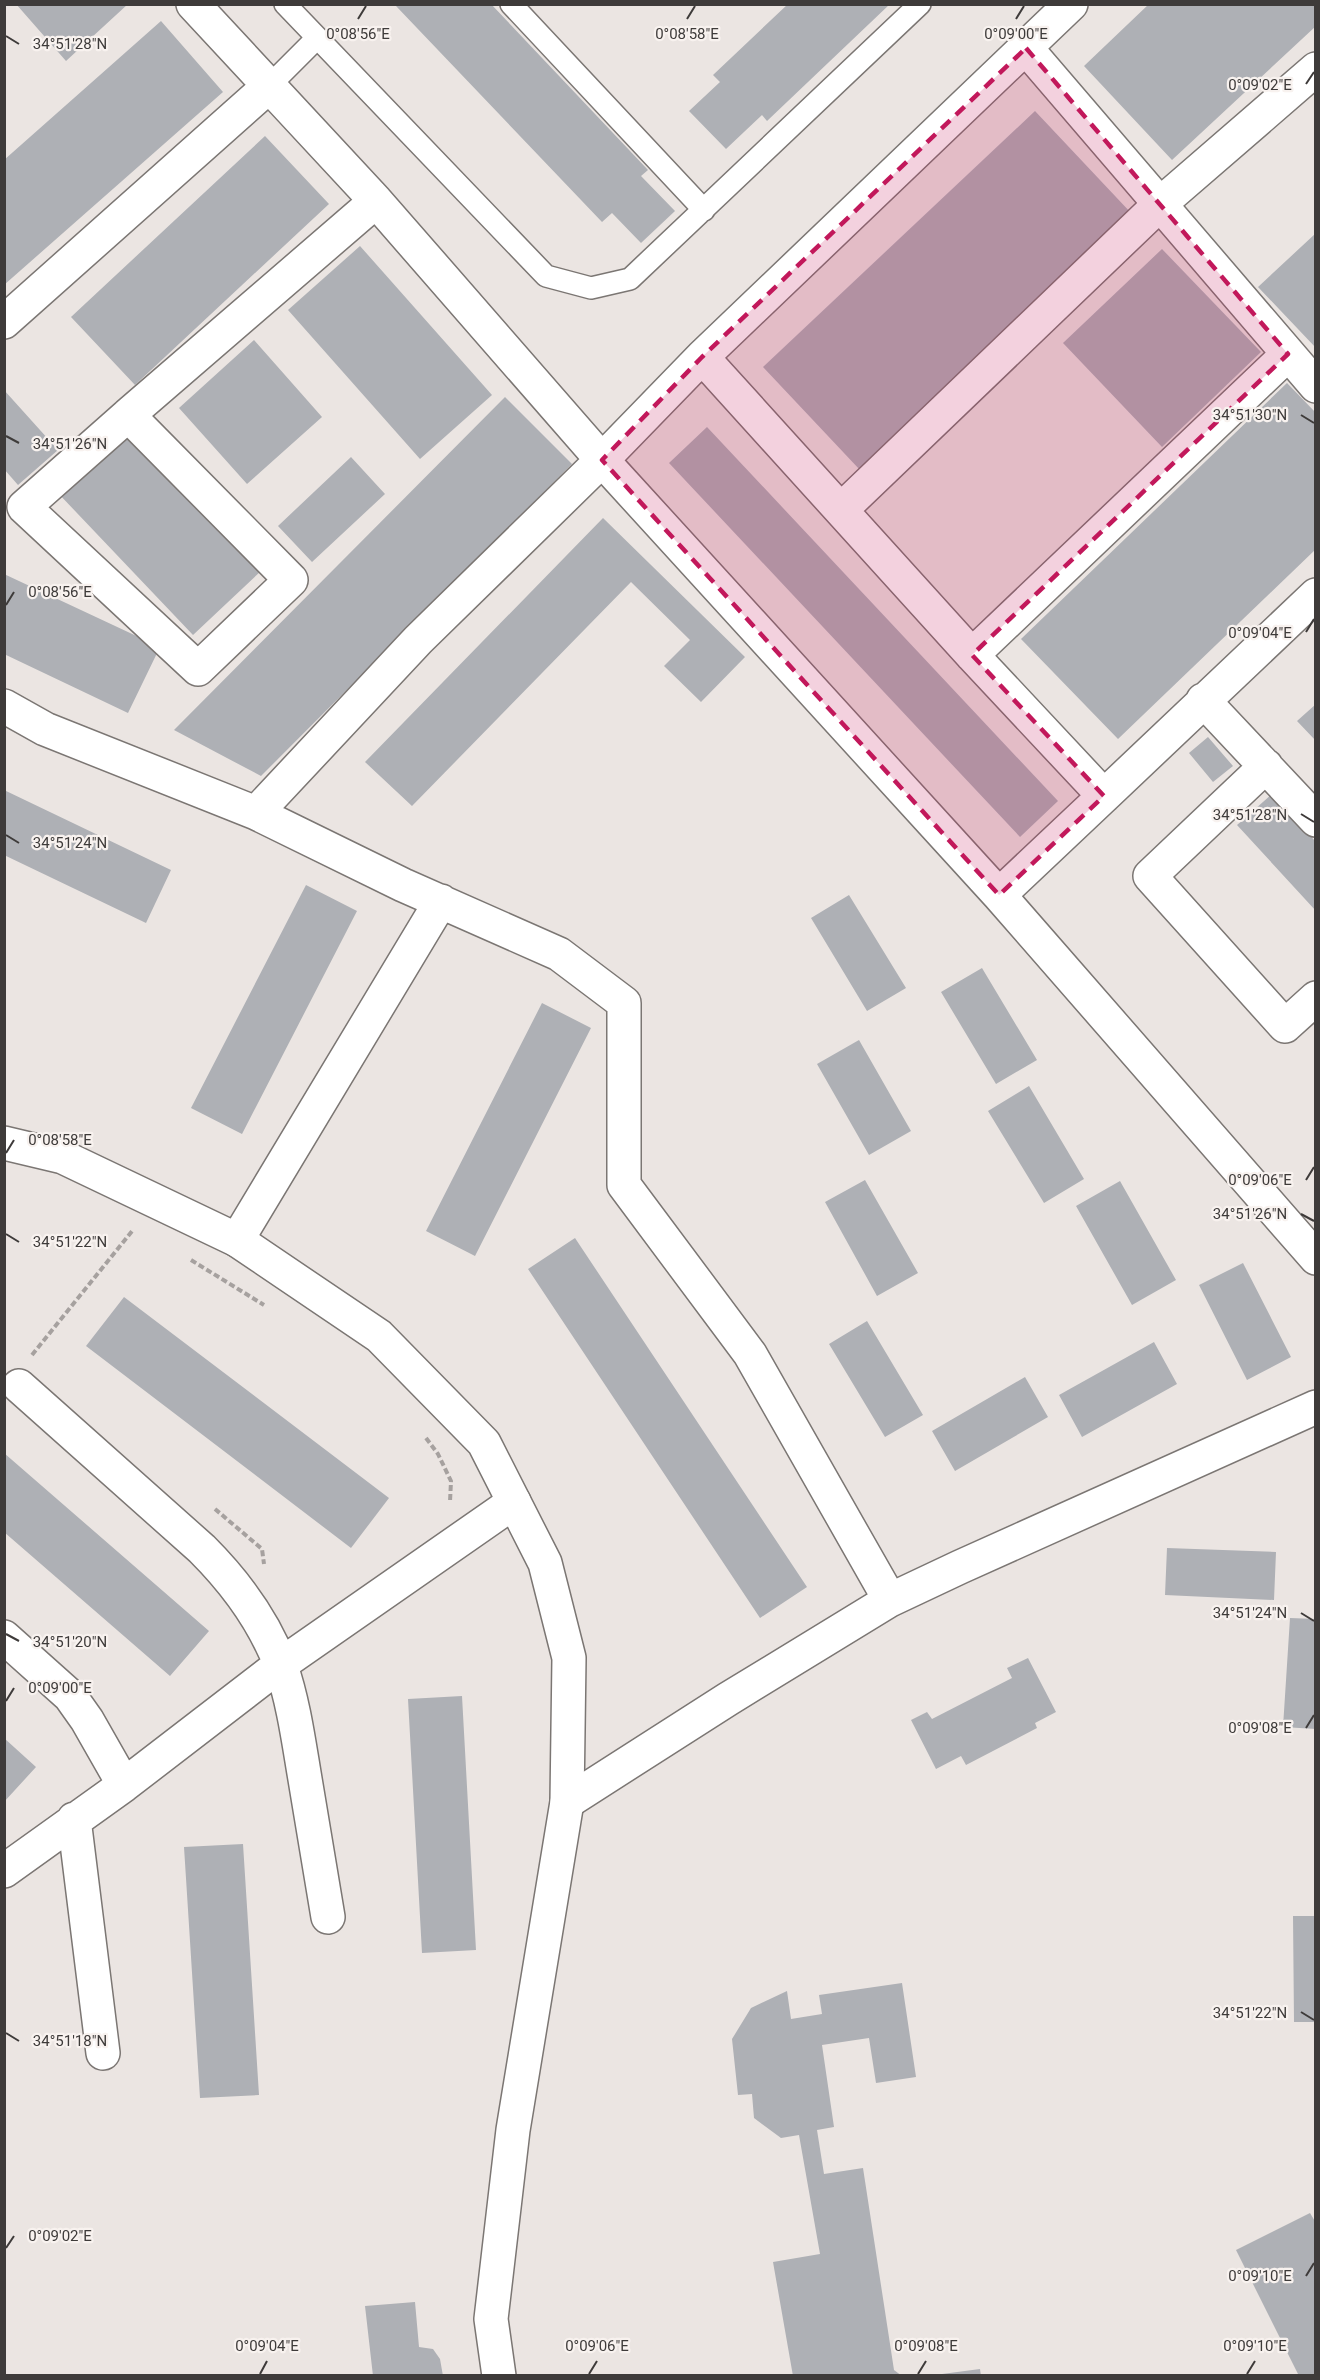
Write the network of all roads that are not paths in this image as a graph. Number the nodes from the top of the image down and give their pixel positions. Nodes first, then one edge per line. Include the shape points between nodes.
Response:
1 (193, 4) edge
2 (285, 4) edge
3 (512, 4) edge
4 (920, 4) edge
5 (1071, 4) edge
6 (317, 38) junction
7 (1026, 48) junction
8 (1311, 80) edge
9 (268, 87) junction
10 (376, 201) junction
11 (1160, 204) junction
12 (704, 210) junction
13 (4, 322) edge
14 (1288, 354) junction
15 (702, 357) junction
16 (1316, 386) edge
17 (128, 415) junction
18 (602, 460) junction
19 (841, 510) junction
20 (1316, 594) edge
21 (972, 655) junction
22 (1203, 700) junction
23 (4, 706) edge
24 (1266, 766) junction
25 (1104, 796) junction
26 (256, 813) junction
27 (1316, 820) edge
28 (999, 895) junction
29 (441, 901) junction
30 (1316, 998) edge
31 (4, 1143) edge
32 (237, 1240) junction
33 (1316, 1258) edge
34 (20, 1386) road end
35 (1316, 1407) edge
36 (514, 1502) junction
37 (890, 1600) junction
38 (4, 1637) edge
39 (280, 1665) junction
40 (124, 1785) junction
41 (567, 1802) junction
42 (74, 1819) junction
43 (4, 1871) edge
44 (328, 1917) dead end
45 (103, 2053) dead end
46 (499, 2376) edge

1 - 9 street
2 - 6 lane
3 - 12 lane
4 - 12 lane
5 - 7 street
6 - 9 lane
6 - 12 lane via 546,276 591,288 630,279
7 - 11 street
7 - 15 street
8 - 11 street
9 - 10 street
9 - 13 street
10 - 17 street
10 - 18 street
11 - 14 street
11 - 19 street
14 - 16 street
14 - 21 street
15 - 18 street
15 - 19 street
17 - 17 street via 291,580 198,669 24,507
18 - 26 street via 418,640
18 - 28 street
19 - 21 street
20 - 22 street
21 - 25 street
22 - 24 street
22 - 25 street
23 - 26 street via 45,729
24 - 27 street
24 - 30 street via 1150,876 1284,1026
25 - 28 street
26 - 29 street
28 - 33 street
29 - 32 street
29 - 37 street via 559,954 624,1003 624,1185 750,1354
31 - 32 street via 63,1157
32 - 36 street via 379,1336 484,1443
34 - 39 street via 225,1572 264,1630
35 - 37 street
36 - 39 street
36 - 41 street via 545,1563 569,1658
37 - 41 street
38 - 40 street via 70,1696
39 - 40 street
39 - 44 street via 292,1701
40 - 42 street
41 - 46 street via 509,2165 491,2319
42 - 43 street
42 - 45 street

